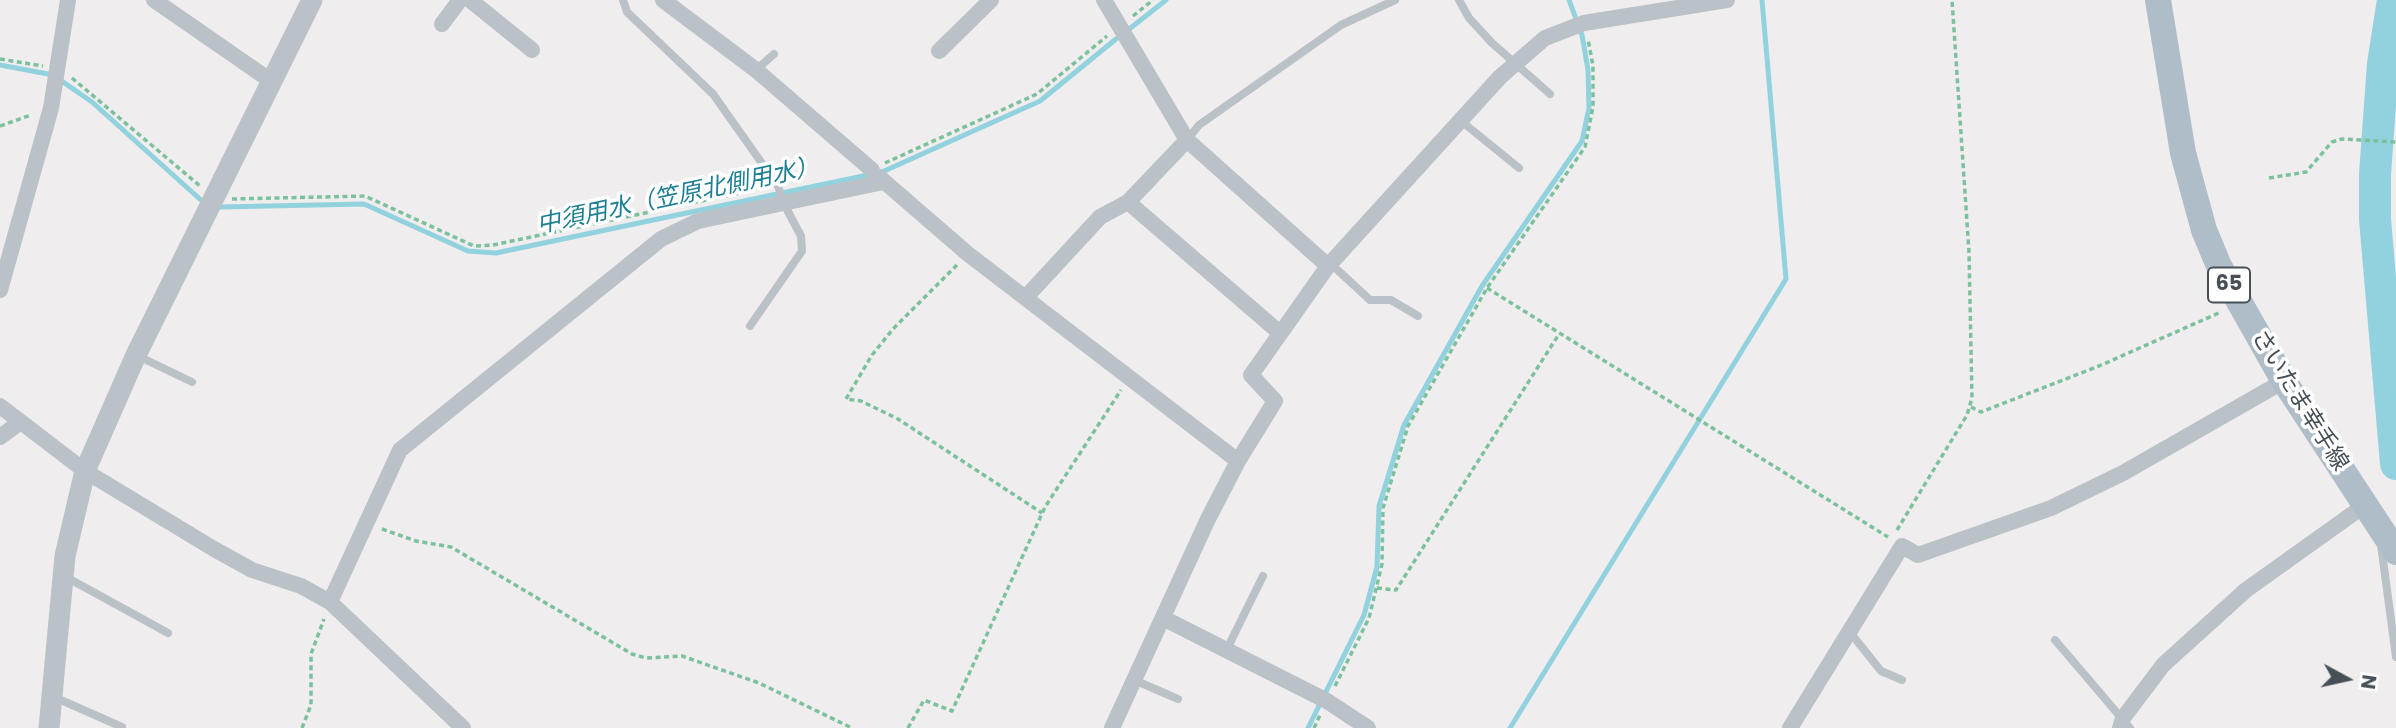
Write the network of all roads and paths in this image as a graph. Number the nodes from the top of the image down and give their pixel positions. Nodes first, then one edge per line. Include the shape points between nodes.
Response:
1 (68, 0) edge
2 (154, 0) edge
3 (312, 0) edge
4 (460, 0) edge
5 (470, 0) edge
6 (623, 0) edge
7 (663, 0) edge
8 (991, 0) edge
9 (1104, 0) edge
10 (1153, 0) edge
11 (1395, 0) edge
12 (1459, 0) edge
13 (1727, 0) edge
14 (1952, 0) edge
15 (2158, 0) edge
16 (1126, 21) dead end
17 (1584, 23) junction
18 (442, 24) dead end
19 (1110, 33) dead end
20 (532, 50) dead end
21 (939, 51) dead end
22 (774, 54) dead end
23 (0, 59) edge
24 (1515, 64) junction
25 (50, 67) dead end
26 (756, 70) junction
27 (66, 75) dead end
28 (271, 80) junction
29 (1550, 94) dead end
30 (51, 108) junction
31 (1461, 121) junction
32 (0, 126) edge
33 (1187, 140) junction
34 (2396, 142) edge
35 (1519, 168) dead end
36 (879, 173) junction
37 (2269, 178) dead end
38 (778, 186) junction
39 (203, 187) dead end
40 (226, 199) dead end
41 (1128, 202) junction
42 (784, 204) junction
43 (968, 254) junction
44 (1329, 264) junction
45 (1487, 288) junction
46 (0, 290) edge
47 (1027, 296) junction
48 (2239, 304) junction
49 (1418, 316) dead end
50 (750, 327) dead end
51 (1280, 333) junction
52 (1559, 334) junction
53 (136, 355) junction
54 (1130, 376) junction
55 (2284, 381) junction
56 (192, 382) dead end
57 (0, 406) edge
58 (1971, 407) junction
59 (19, 422) junction
60 (0, 437) edge
61 (1238, 461) junction
62 (85, 471) junction
63 (2365, 505) junction
64 (1042, 513) junction
65 (367, 524) junction
66 (2390, 543) edge
67 (64, 575) junction
68 (1263, 576) dead end
69 (1377, 588) junction
70 (330, 602) junction
71 (1163, 618) junction
72 (1849, 631) junction
73 (168, 633) dead end
74 (2055, 640) dead end
75 (1226, 651) junction
76 (2396, 657) edge
77 (1134, 680) junction
78 (1902, 680) dead end
79 (52, 696) junction
80 (1178, 699) dead end
81 (1327, 701) junction
82 (2124, 725) edge
83 (122, 727) edge
84 (49, 728) edge
85 (302, 728) edge
86 (463, 728) edge
87 (852, 728) edge
88 (908, 728) edge
89 (1112, 728) edge
90 (1368, 728) edge
91 (1790, 728) edge

1 - 30 street
2 - 28 street
3 - 28 street
4 - 18 street
5 - 20 street
6 - 38 lane via 627,12 713,94
7 - 26 street
8 - 21 street
9 - 33 street
10 - 16 path
11 - 33 lane via 1341,25 1199,125
12 - 24 lane via 1469,18
13 - 17 street
14 - 58 path via 1969,252
15 - 48 main road, さいたま幸手線 / 65 via 2172,99 2193,190 2204,230
17 - 24 street via 1545,38
17 - 45 path via 1593,66 1593,107 1585,147
19 - 36 path via 1037,94
22 - 26 lane
23 - 25 path
24 - 29 lane
24 - 31 street
26 - 36 street
27 - 39 path via 94,93
28 - 53 street
30 - 32 path
30 - 46 street
31 - 35 lane
31 - 44 street
33 - 41 street
33 - 44 street
34 - 37 path via 2332,142 2299,175
36 - 42 street
36 - 43 street
38 - 40 path via 474,246 365,196
38 - 42 lane
41 - 47 street via 1100,217
41 - 51 street
42 - 50 lane via 803,244
42 - 65 street via 698,222 661,239 400,450
43 - 47 street
43 - 64 path via 893,329 846,398 898,419
44 - 49 lane via 1370,300 1391,300
44 - 51 street
45 - 52 path
45 - 69 path via 1408,426 1383,508
47 - 54 street
48 - 55 main road, さいたま幸手線 / 65
48 - 58 path via 1981,412
51 - 61 street via 1251,375 1275,401
52 - 58 path via 1891,540
52 - 69 path via 1396,590
53 - 56 lane
53 - 62 street
54 - 61 street
54 - 64 path
55 - 63 main road, さいたま幸手線 / 65
55 - 72 street via 2123,473 2051,508 1918,555 1902,546
57 - 59 street
59 - 60 street
59 - 62 street
61 - 71 street
62 - 67 street
62 - 70 street via 252,570 302,586
63 - 66 main road, さいたま幸手線 / 65
63 - 82 street via 2246,590 2163,665
64 - 88 path via 952,710 924,700
65 - 70 street
65 - 87 path via 416,541 452,547 632,654 682,656 759,683
66 - 76 lane via 2382,554
67 - 73 lane
67 - 79 street
68 - 75 lane
69 - 81 path via 1369,618
70 - 85 path via 311,654 311,705
70 - 86 street
71 - 75 street
71 - 77 street
72 - 78 lane via 1881,671
72 - 91 street
74 - 82 lane
75 - 81 street
77 - 80 lane
77 - 89 street
79 - 83 lane
79 - 84 street
81 - 90 street

